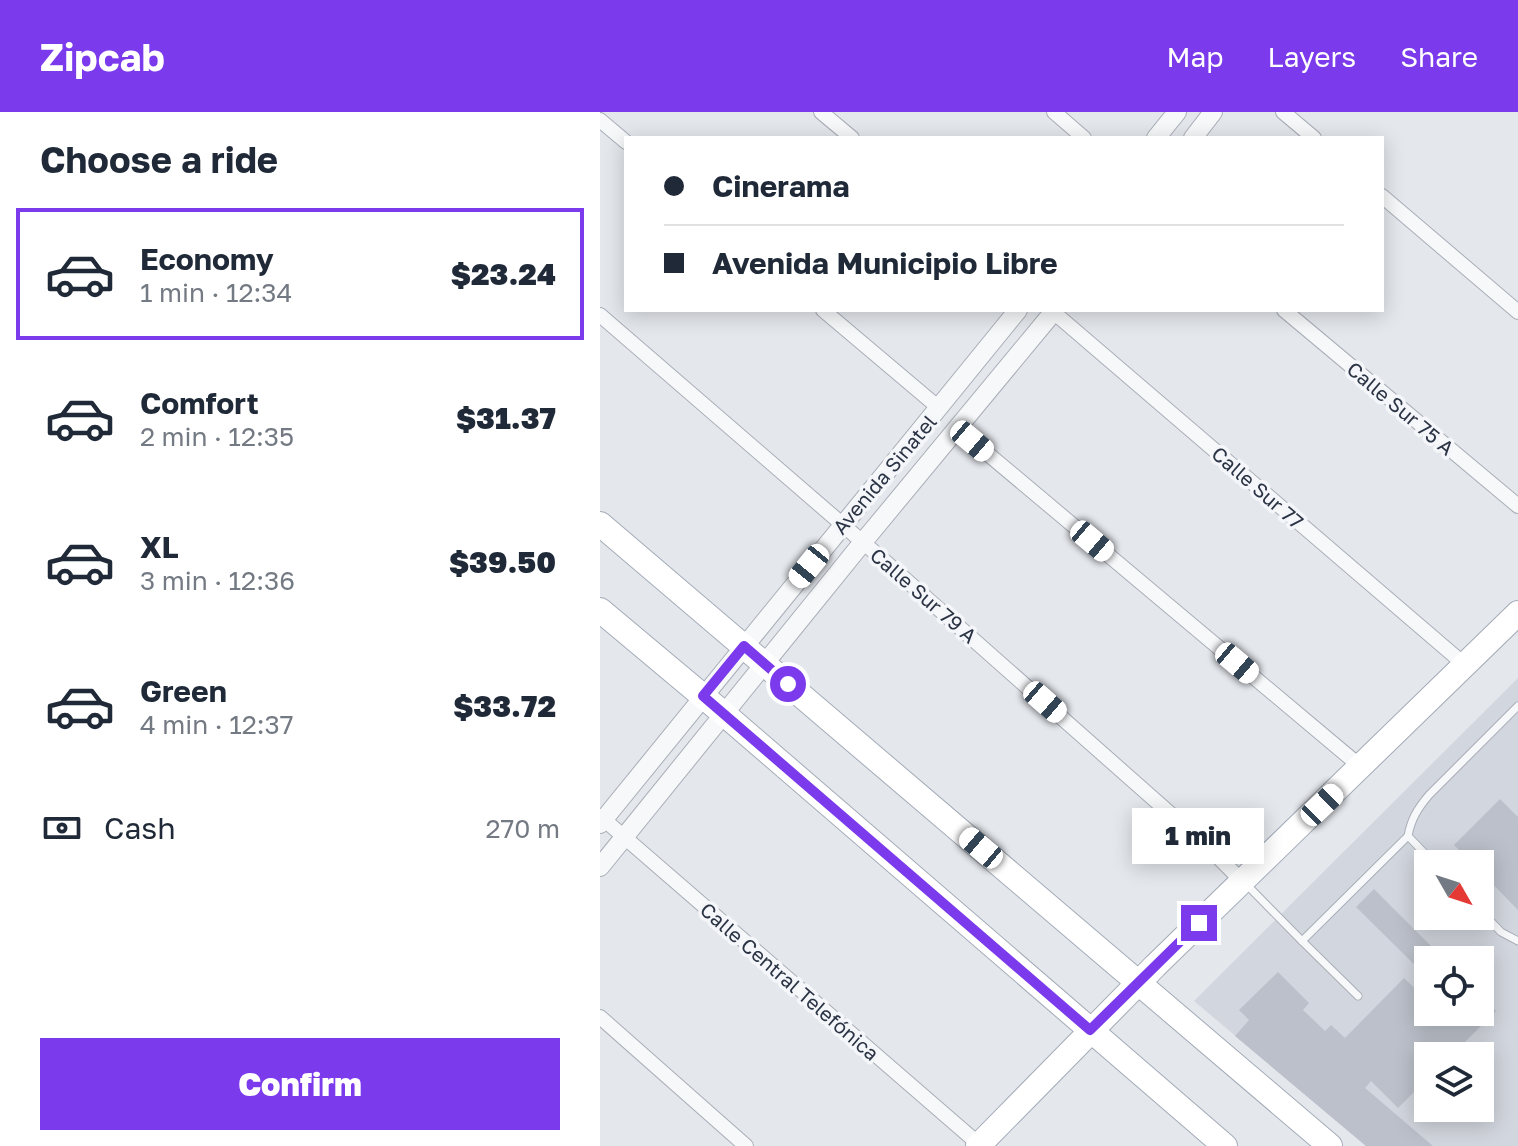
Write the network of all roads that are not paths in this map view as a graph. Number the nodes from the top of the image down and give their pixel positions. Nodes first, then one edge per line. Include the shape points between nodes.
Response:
1 (821, 112) edge
2 (1054, 112) edge
3 (1177, 112) edge
4 (1213, 112) edge
5 (1283, 112) edge
6 (600, 120) edge
7 (850, 136) edge
8 (1082, 136) edge
9 (1158, 136) edge
10 (1195, 136) edge
11 (1312, 136) edge
12 (624, 140) edge
13 (1384, 198) edge
14 (825, 312) edge
15 (1016, 312) edge
16 (1052, 312) edge
17 (1054, 312) edge
18 (1286, 312) edge
19 (1518, 312) edge
20 (600, 315) edge
21 (939, 408) junction
22 (957, 428) junction
23 (1518, 506) edge
24 (600, 524) edge
25 (842, 524) junction
26 (863, 542) junction
27 (600, 610) edge
28 (1518, 613) edge
29 (744, 646) junction
30 (764, 664) junction
31 (1465, 665) junction
32 (703, 696) junction
33 (1517, 708) edge
34 (723, 713) junction
35 (1361, 767) junction
36 (601, 820) edge
37 (1408, 836) junction
38 (624, 837) junction
39 (1422, 850) edge
40 (600, 867) edge
41 (1242, 881) junction
42 (1494, 925) edge
43 (1302, 941) junction
44 (1518, 941) edge
45 (1139, 982) junction
46 (1358, 996) dead end
47 (600, 1017) edge
48 (1090, 1030) junction
49 (979, 1145) edge
50 (746, 1146) edge
51 (1225, 1146) edge
52 (1330, 1146) edge

1 - 7 street
2 - 8 street
3 - 9 street
4 - 10 street
5 - 11 street
6 - 12 street
13 - 19 street
14 - 21 street
15 - 21 street, Avenida Sinatel
16 - 22 street, Avenida Sinatel
17 - 31 street, Calle Sur 77
18 - 23 street, Calle Sur 75 A
20 - 25 street, Calle Sur 79 A
21 - 25 street, Avenida Sinatel
22 - 26 street, Avenida Sinatel
22 - 35 street
24 - 29 main road
25 - 26 street, Calle Sur 79 A
25 - 29 street, Avenida Sinatel
26 - 30 street, Avenida Sinatel
26 - 41 street, Calle Sur 79 A
27 - 32 main road
28 - 31 main road
29 - 30 main road
29 - 32 street, Avenida Sinatel
30 - 34 street, Avenida Sinatel
30 - 45 main road
31 - 35 main road
32 - 34 main road
32 - 36 street, Avenida Sinatel
33 - 37 lane via 1429,795
34 - 38 street, Avenida Sinatel
34 - 48 main road
35 - 41 main road
36 - 38 street, Calle Central Telefónica
37 - 39 lane
37 - 43 lane
38 - 40 street, Avenida Sinatel
38 - 49 street, Calle Central Telefónica
41 - 43 lane
41 - 45 main road
42 - 44 lane
43 - 46 lane
45 - 48 main road
45 - 52 main road
47 - 50 street
48 - 49 main road
48 - 51 main road

